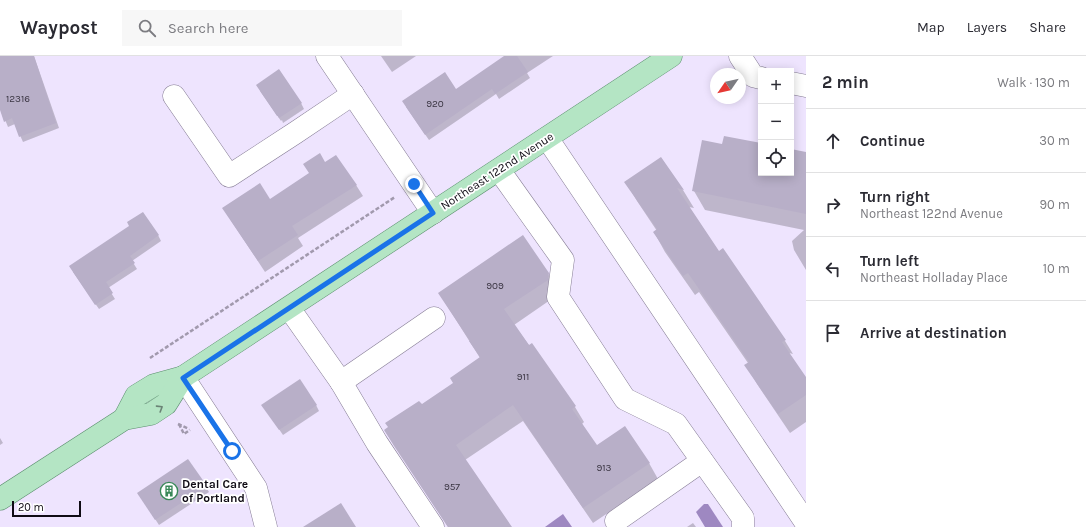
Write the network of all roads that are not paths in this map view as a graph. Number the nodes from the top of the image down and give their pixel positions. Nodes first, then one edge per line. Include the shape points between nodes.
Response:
1 (327, 56) edge
2 (671, 56) edge
3 (740, 56) edge
4 (758, 77) edge
5 (794, 84) edge
6 (806, 86) edge
7 (353, 94) junction
8 (174, 96) dead end
9 (547, 138) junction
10 (499, 170) junction
11 (433, 213) junction
12 (289, 308) junction
13 (434, 318) dead end
14 (183, 378) junction
15 (341, 382) junction
16 (702, 461) junction
17 (0, 498) edge
18 (616, 521) dead end
19 (806, 523) edge
20 (266, 527) edge
21 (433, 527) edge
22 (743, 527) edge

1 - 7 street
2 - 9 main road, Northeast 122nd Avenue
3 - 4 street via 753,76
5 - 6 street
7 - 8 street via 229,176
7 - 11 street
9 - 10 main road, Northeast 122nd Avenue
9 - 19 street
10 - 11 main road, Northeast 122nd Avenue
10 - 16 street via 563,260 558,297 625,399 676,424
11 - 12 main road, Northeast 122nd Avenue
12 - 14 main road, Northeast 122nd Avenue
12 - 15 street
13 - 15 street
14 - 17 main road, Northeast 122nd Avenue via 166,404 150,414 124,419
14 - 20 street via 256,488
15 - 21 street via 377,443
16 - 18 street
16 - 22 street via 743,518

